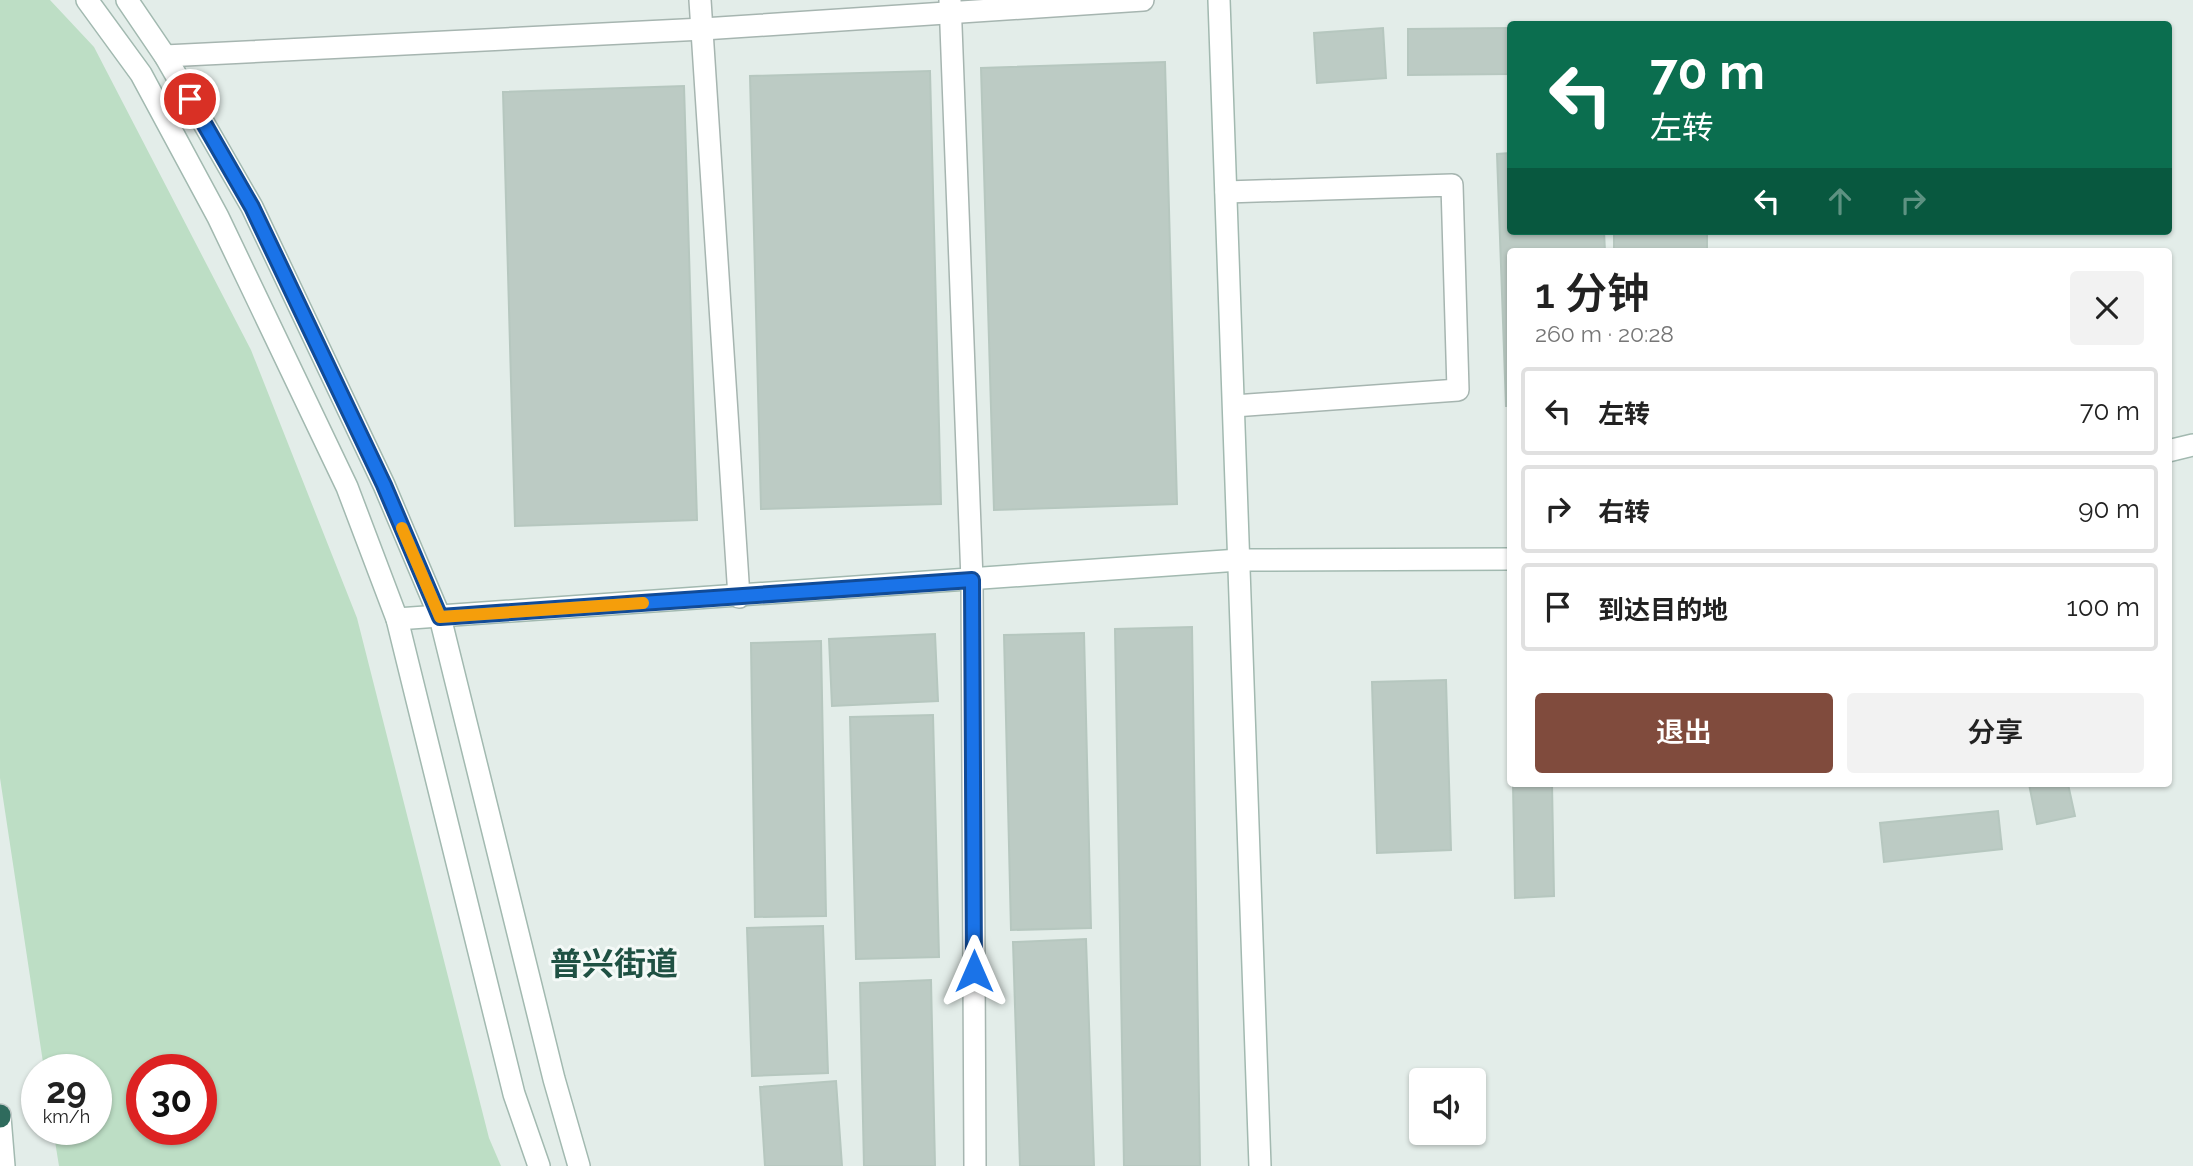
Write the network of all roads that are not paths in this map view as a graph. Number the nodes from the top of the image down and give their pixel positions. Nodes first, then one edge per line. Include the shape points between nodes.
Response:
1 (87, 0) edge
2 (127, 0) edge
3 (701, 0) edge
4 (1143, 0) edge
5 (1219, 0) edge
6 (951, 6) edge
7 (703, 29) junction
8 (165, 55) junction
9 (1226, 192) junction
10 (1234, 406) junction
11 (2193, 445) edge
12 (2172, 450) edge
13 (1507, 558) edge
14 (1239, 560) junction
15 (972, 580) junction
16 (738, 597) junction
17 (440, 617) junction
18 (397, 619) junction
19 (0, 1116) edge
20 (4, 1166) edge
21 (539, 1166) edge
22 (579, 1166) edge
23 (975, 1166) edge
24 (1260, 1166) edge

1 - 18 street via 141,74 218,216 347,486
2 - 8 street
3 - 7 street
4 - 6 street
5 - 9 street
6 - 7 street
6 - 15 street
7 - 8 street
7 - 16 street
8 - 17 street via 252,207 384,485
9 - 10 street
9 - 10 street via 1452,185 1458,390
10 - 14 street
11 - 12 street
13 - 14 street
14 - 15 street
14 - 24 street
15 - 16 street
15 - 23 street
16 - 17 street
17 - 18 street
17 - 22 street
18 - 21 street via 514,1094
19 - 20 street

